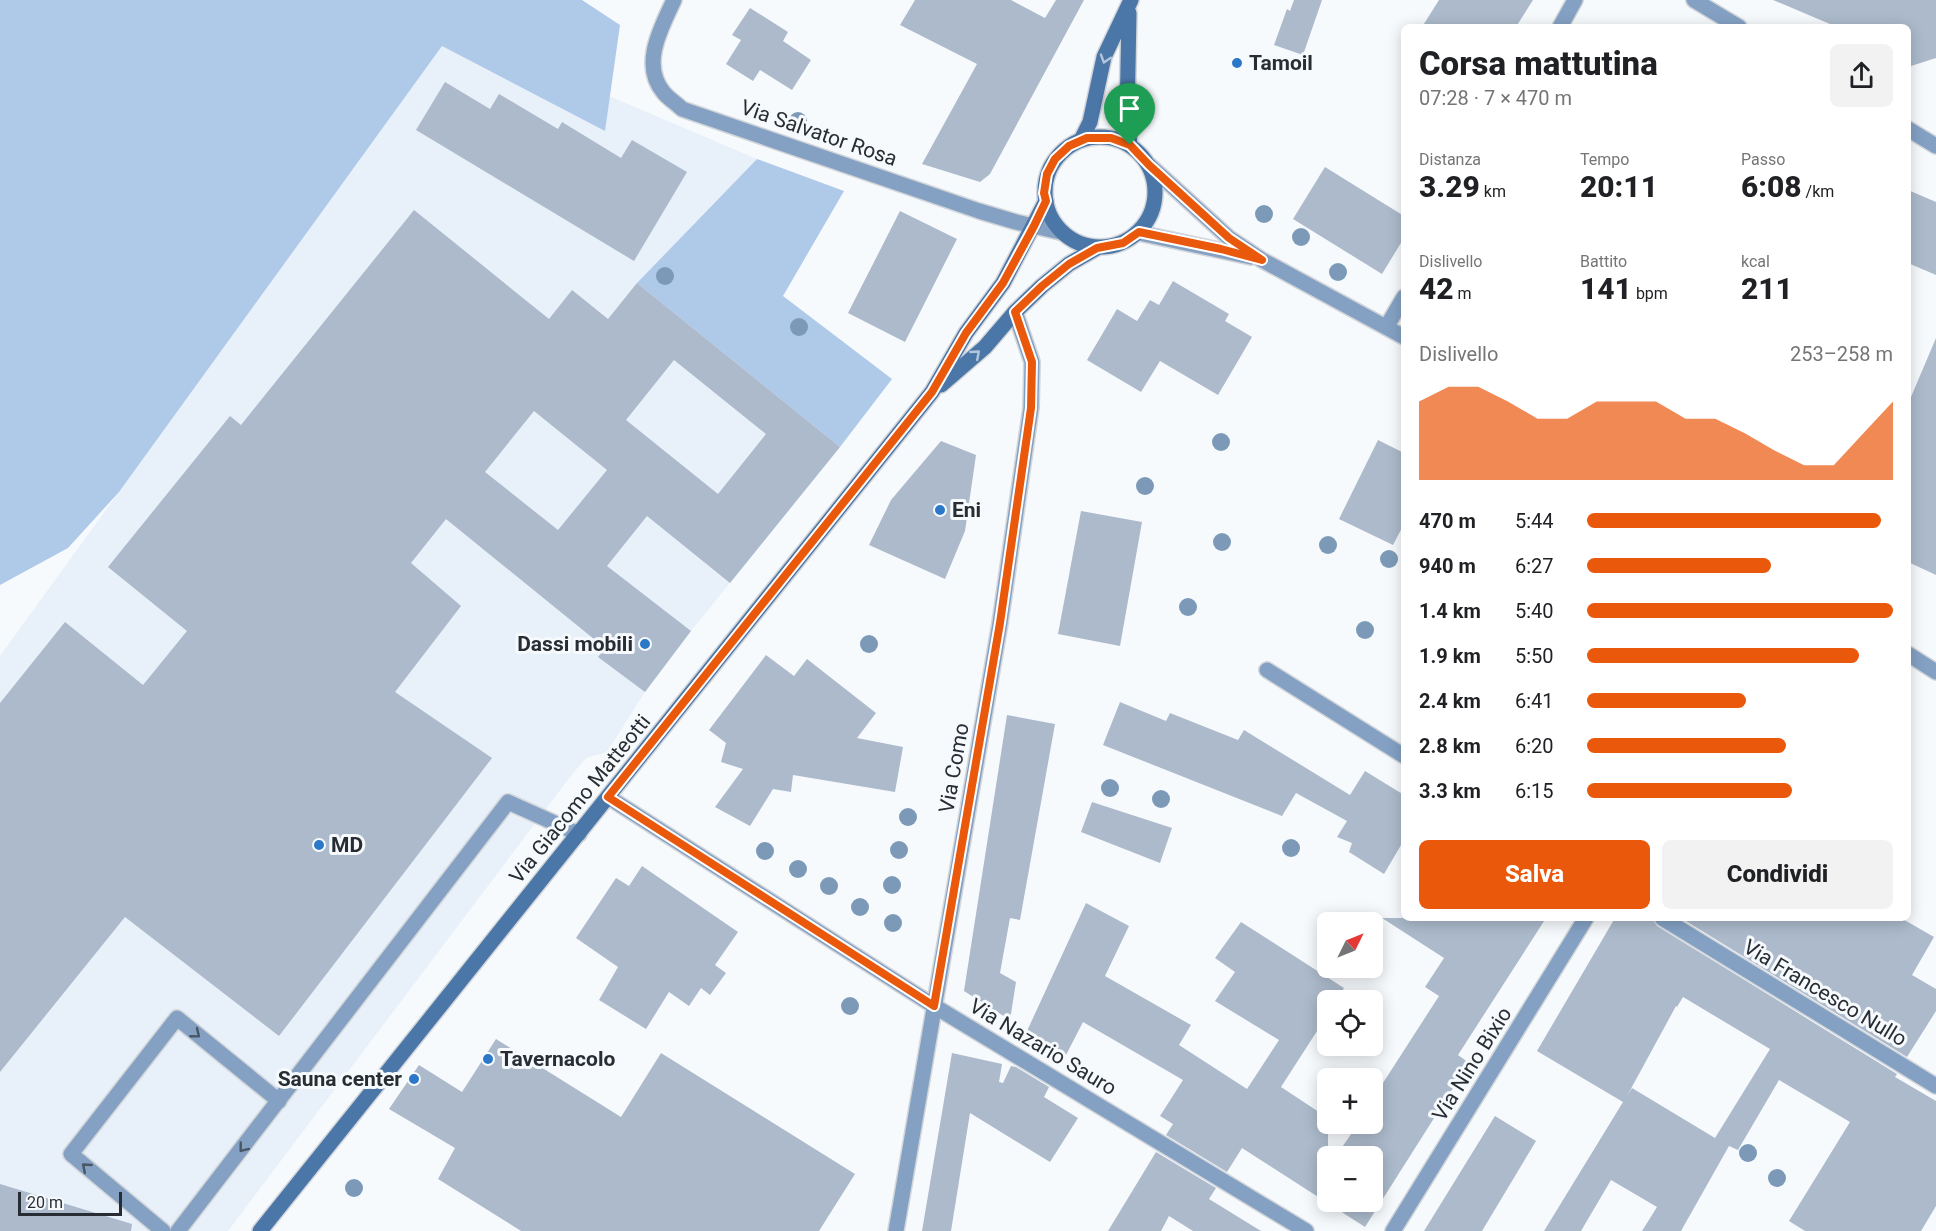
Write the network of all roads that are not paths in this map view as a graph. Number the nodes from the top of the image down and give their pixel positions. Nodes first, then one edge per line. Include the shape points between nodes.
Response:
1 (674, 0) edge
2 (1575, 0) edge
3 (1694, 0) edge
4 (1130, 3) edge
5 (1562, 24) edge
6 (1734, 24) edge
7 (1911, 131) edge
8 (1082, 140) junction
9 (1130, 145) junction
10 (1936, 146) edge
11 (1149, 165) junction
12 (1046, 201) junction
13 (1034, 226) junction
14 (1060, 232) junction
15 (1139, 232) junction
16 (1097, 248) junction
17 (1262, 260) junction
18 (1401, 302) edge
19 (1015, 312) junction
20 (1387, 326) junction
21 (1401, 335) edge
22 (932, 392) junction
23 (1911, 656) edge
24 (1267, 670) dead end
25 (1936, 672) edge
26 (1401, 754) edge
27 (608, 797) junction
28 (579, 834) junction
29 (1584, 921) edge
30 (1667, 921) edge
31 (934, 1006) junction
32 (1936, 1086) edge
33 (279, 1101) junction
34 (144, 1223) edge
35 (163, 1231) edge
36 (178, 1231) edge
37 (260, 1231) edge
38 (896, 1231) edge
39 (1306, 1231) edge
40 (1393, 1231) edge

1 - 13 street, Via Salvator Rosa via 652,55 654,74 663,92 682,109 979,211
2 - 5 street
3 - 6 street
4 -> 8 street via 1104,57 1090,122
4 - 9 street via 1126,120
7 - 10 street
8 - 9 street via 1111,138
8 - 12 street via 1055,159 1047,174
9 - 11 street
11 - 15 street via 1155,183 1155,203
11 - 17 street via 1229,238
12 - 13 street, Via Giacomo Matteotti
12 - 14 street via 1049,216
13 - 14 street, Via Salvator Rosa
13 - 22 street, Via Giacomo Matteotti via 1003,283 966,333
14 - 16 street via 1076,243
15 - 16 street via 1123,243
15 - 17 street
16 - 19 street, Via Giacomo Matteotti via 1069,264
17 - 20 street
18 - 20 street
22 -> 19 street, Via Giacomo Matteotti via 985,346
19 - 31 street, Via Como via 1032,362 1031,408 1000,623
20 - 21 street
22 - 27 street, Via Giacomo Matteotti
23 - 25 street
24 - 26 street
27 - 28 street, Via Giacomo Matteotti
27 - 31 street, Via Nazario Sauro
28 - 33 street via 507,802
28 - 37 street, Via Giacomo Matteotti
29 - 40 street, Via Nino Bixio
30 - 32 street, Via Francesco Nullo
31 - 38 street, Via Como
31 - 39 street, Via Nazario Sauro
34 -> 33 street via 71,1154 177,1018
33 -> 36 street
34 - 35 street

